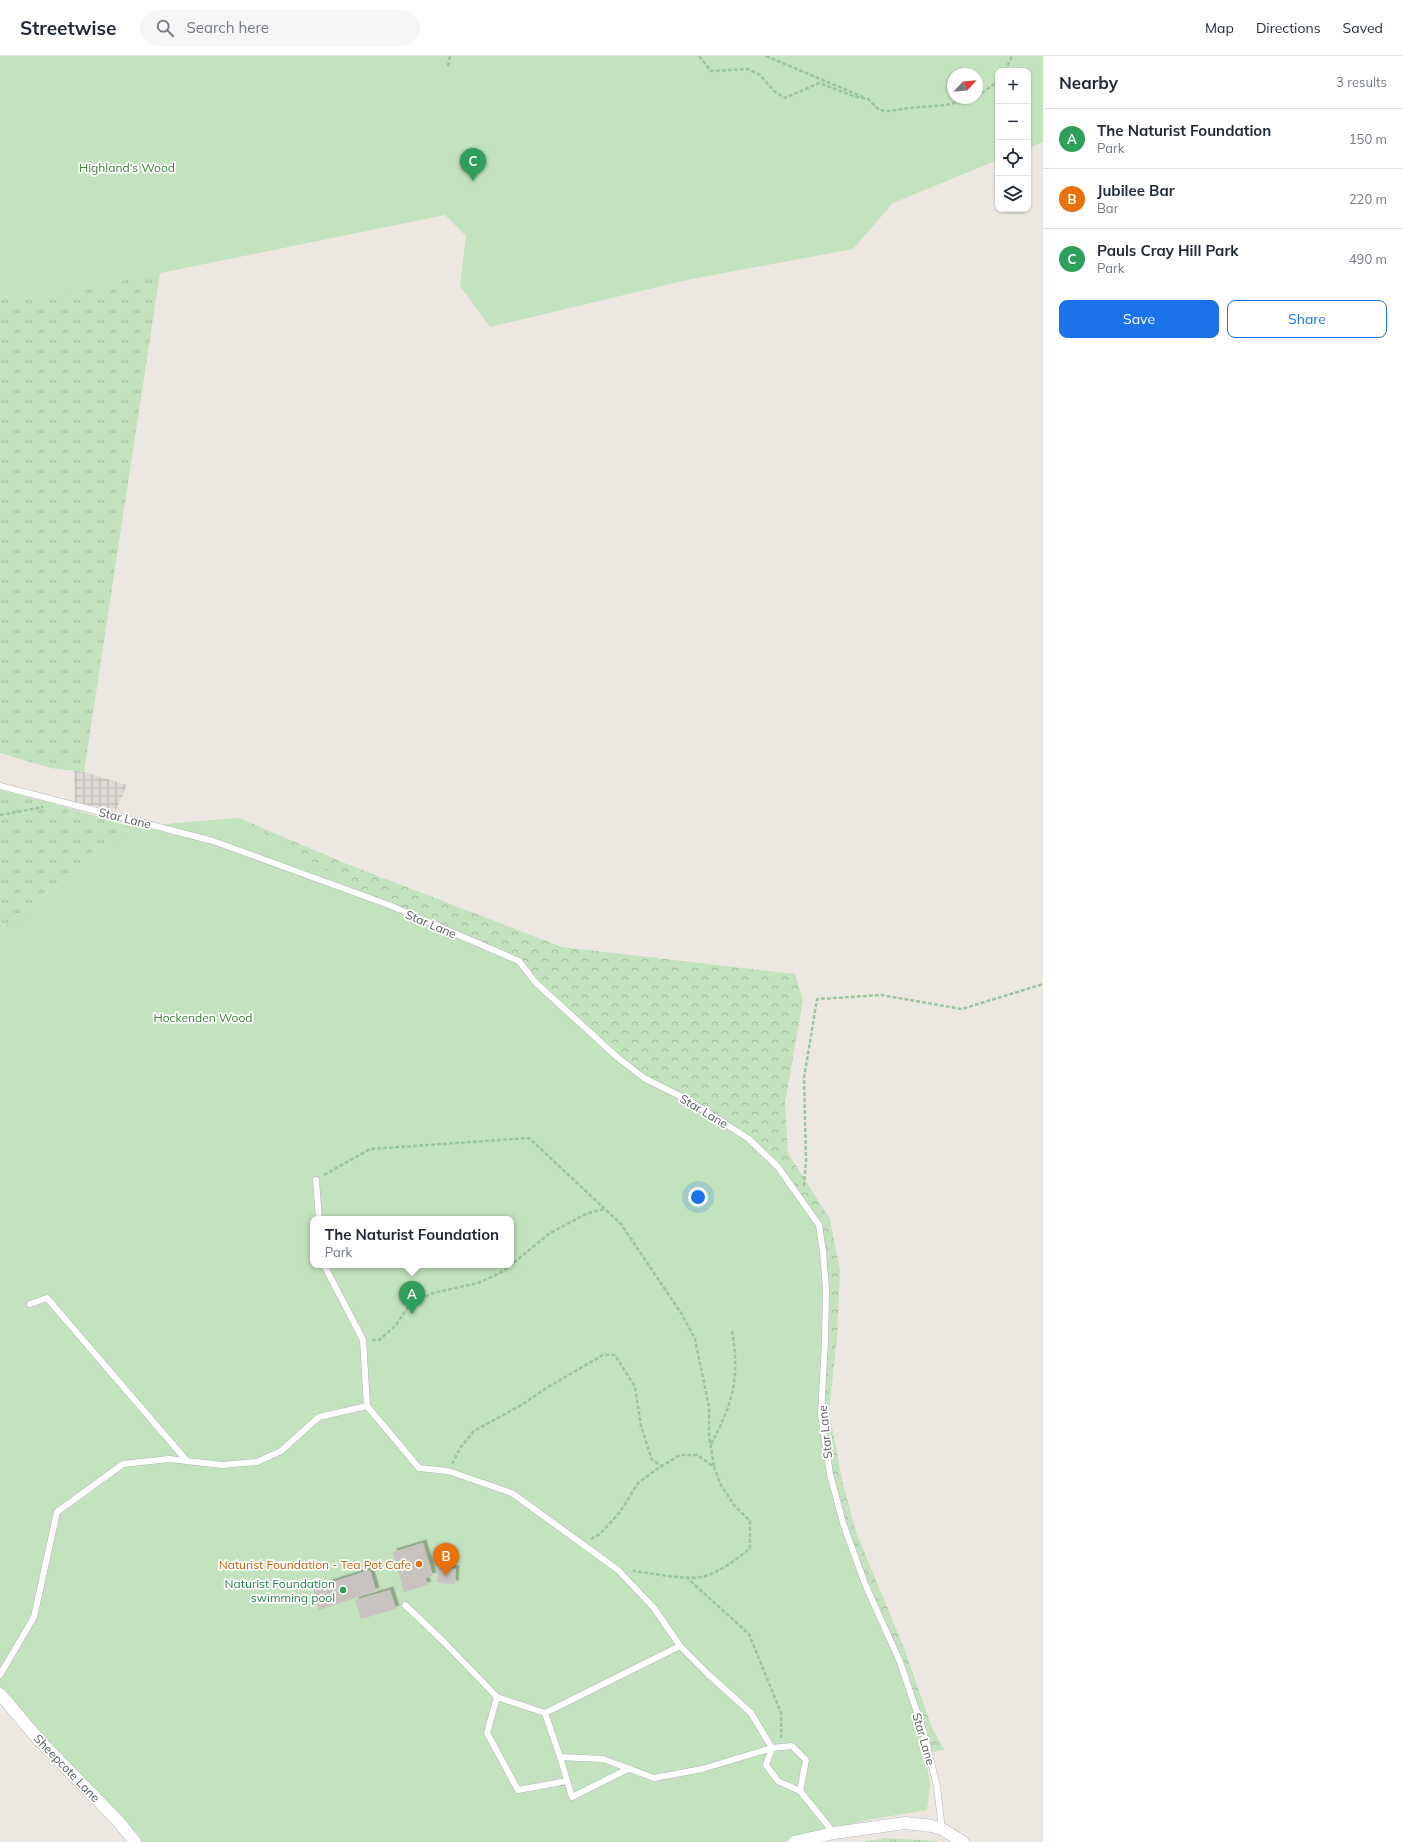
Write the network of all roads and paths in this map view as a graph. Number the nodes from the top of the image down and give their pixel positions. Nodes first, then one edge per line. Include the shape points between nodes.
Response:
1 (450, 56) edge
2 (700, 56) edge
3 (766, 56) edge
4 (1012, 56) edge
5 (448, 66) dead end
6 (1006, 68) edge
7 (995, 83) edge
8 (983, 92) edge
9 (868, 100) junction
10 (950, 104) edge
11 (0, 786) edge
12 (44, 807) dead end
13 (0, 816) edge
14 (1043, 984) edge
15 (316, 1180) joint
16 (803, 1201) junction
17 (605, 1209) junction
18 (319, 1216) edge
19 (514, 1262) edge
20 (326, 1268) edge
21 (507, 1268) edge
22 (30, 1304) dead end
23 (732, 1331) dead end
24 (363, 1340) junction
25 (367, 1406) junction
26 (710, 1445) junction
27 (186, 1461) junction
28 (662, 1466) junction
29 (714, 1467) junction
30 (448, 1471) junction
31 (582, 1545) junction
32 (618, 1570) junction
33 (685, 1577) junction
34 (405, 1605) dead end
35 (680, 1646) junction
36 (0, 1675) edge
37 (0, 1694) edge
38 (497, 1697) junction
39 (545, 1713) junction
40 (780, 1747) junction
41 (772, 1748) junction
42 (560, 1757) junction
43 (628, 1769) junction
44 (567, 1782) junction
45 (800, 1791) junction
46 (942, 1829) junction
47 (834, 1833) junction
48 (135, 1842) edge
49 (794, 1842) edge
50 (963, 1842) edge

1 - 5 path
2 - 9 path via 711,71 748,69 760,75 774,91 785,98 819,83
3 - 9 path
4 - 6 path
7 - 8 path
9 - 10 path via 879,110 890,111
11 - 16 lane, Star Lane via 212,841 389,905 519,961 535,982 644,1078 688,1100 749,1139 778,1167
12 - 13 path
14 - 16 path via 962,1009 881,995 817,999 804,1078 806,1161
15 - 17 path via 370,1149 529,1138
15 - 18 lane
16 - 46 lane, Star Lane via 819,1226 823,1252 826,1289 821,1414 830,1474 845,1529 865,1584 900,1662 924,1733 937,1787
17 - 19 path via 588,1213 550,1233
17 - 26 path via 621,1224 681,1313 695,1339 709,1407
20 - 24 lane
21 - 24 path via 478,1283 433,1293 410,1304 396,1325 379,1340
22 - 27 lane via 47,1298
23 - 26 path via 736,1354 735,1385 724,1419
24 - 25 lane
25 - 27 lane via 319,1417 281,1451 257,1462 222,1464
25 - 30 lane via 419,1468
26 - 29 path
27 - 36 lane via 169,1459 123,1464 56,1512 34,1617
28 - 29 path via 680,1455 697,1455
28 - 30 path via 652,1460 646,1447 635,1387 615,1355 603,1356 474,1431 460,1448
28 - 31 path via 638,1483 620,1512 600,1534
29 - 33 path via 721,1485 734,1505 750,1521 750,1548 734,1562 702,1577
30 - 31 lane via 512,1493
31 - 32 lane
32 - 33 path
32 - 35 lane via 654,1608
33 - 40 path via 749,1634 781,1713
34 - 38 lane
35 - 39 lane
35 - 41 lane via 751,1713
37 - 48 street, Sheepcote Lane via 39,1740 118,1821
38 - 39 lane
38 - 44 lane via 487,1733 518,1790
39 - 42 lane
40 - 41 lane
40 - 45 lane via 792,1746 806,1760
41 - 43 lane via 702,1769 654,1778
41 - 45 lane via 766,1765 778,1781
42 - 43 lane via 603,1759
42 - 44 lane
43 - 44 lane via 572,1797
45 - 47 lane
46 - 47 street via 905,1823
46 - 50 street
47 - 49 street

